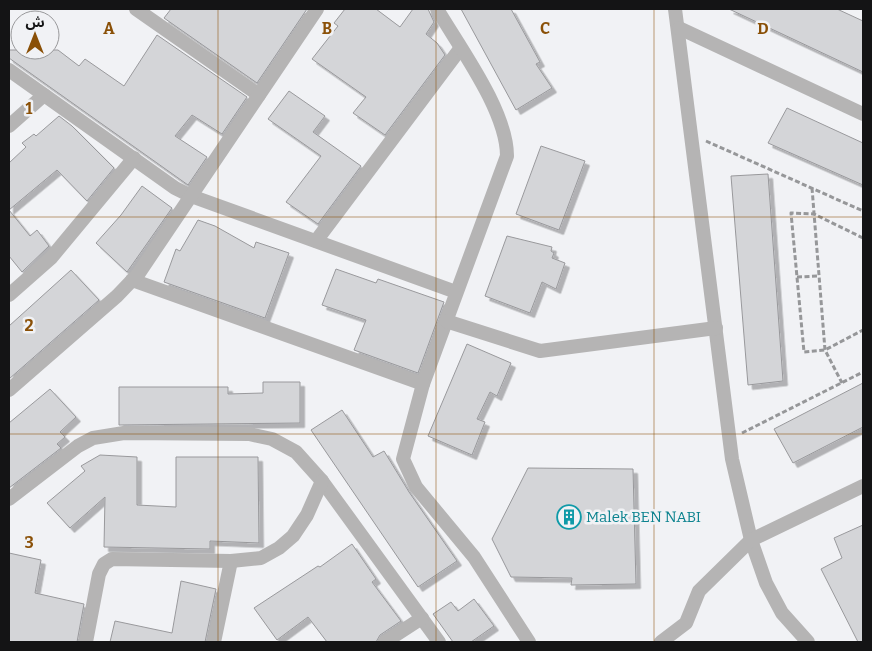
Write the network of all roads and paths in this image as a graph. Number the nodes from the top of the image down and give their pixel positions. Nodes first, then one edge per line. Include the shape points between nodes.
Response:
1 (136, 9) edge
2 (317, 9) edge
3 (437, 9) edge
4 (675, 9) edge
5 (679, 28) junction
6 (460, 49) junction
7 (9, 70) edge
8 (259, 94) junction
9 (44, 95) junction
10 (863, 114) edge
11 (9, 126) edge
12 (692, 134) junction
13 (134, 158) junction
14 (812, 188) junction
15 (191, 196) junction
16 (863, 212) edge
17 (814, 214) junction
18 (863, 238) edge
19 (316, 241) junction
20 (819, 276) junction
21 (797, 277) junction
22 (132, 280) junction
23 (456, 292) junction
24 (9, 295) edge
25 (446, 320) junction
26 (716, 328) junction
27 (863, 330) edge
28 (825, 350) junction
29 (863, 372) edge
30 (842, 383) junction
31 (423, 384) junction
32 (9, 390) edge
33 (730, 439) junction
34 (322, 481) junction
35 (863, 486) edge
36 (9, 499) edge
37 (751, 540) junction
38 (230, 561) junction
39 (422, 618) junction
40 (86, 642) edge
41 (214, 642) edge
42 (385, 642) edge
43 (439, 642) edge
44 (529, 642) edge
45 (661, 642) edge
46 (808, 642) edge

1 - 8 street
2 - 8 street
3 - 6 street
4 - 5 street
5 - 10 street
5 - 12 street
6 - 19 street
6 - 23 street via 499,114 507,139 507,156
7 - 9 street
8 - 15 street
9 - 11 street
9 - 13 street
12 - 14 path
12 - 26 street
13 - 15 street
13 - 24 street via 51,258
14 - 16 path
14 - 17 path
15 - 19 street
15 - 22 street
17 - 18 path
17 - 20 path
17 - 21 path via 791,213
19 - 23 street
20 - 21 path
20 - 28 path
21 - 28 path via 804,352
22 - 31 street
22 - 32 street
23 - 25 street
25 - 26 street via 540,351
25 - 31 street
26 - 33 street
27 - 28 path
28 - 30 path
29 - 30 path
30 - 33 path
31 - 44 street via 403,459 416,487 474,557
33 - 37 street
34 - 36 street via 296,452 272,440 249,434 124,433 94,438 78,446
34 - 38 street via 293,536 261,558
34 - 39 street
35 - 37 street
37 - 45 street via 699,591 686,623
37 - 46 street via 778,606
38 - 40 street via 112,559 104,564 99,574
38 - 41 street
39 - 42 street
39 - 43 street

